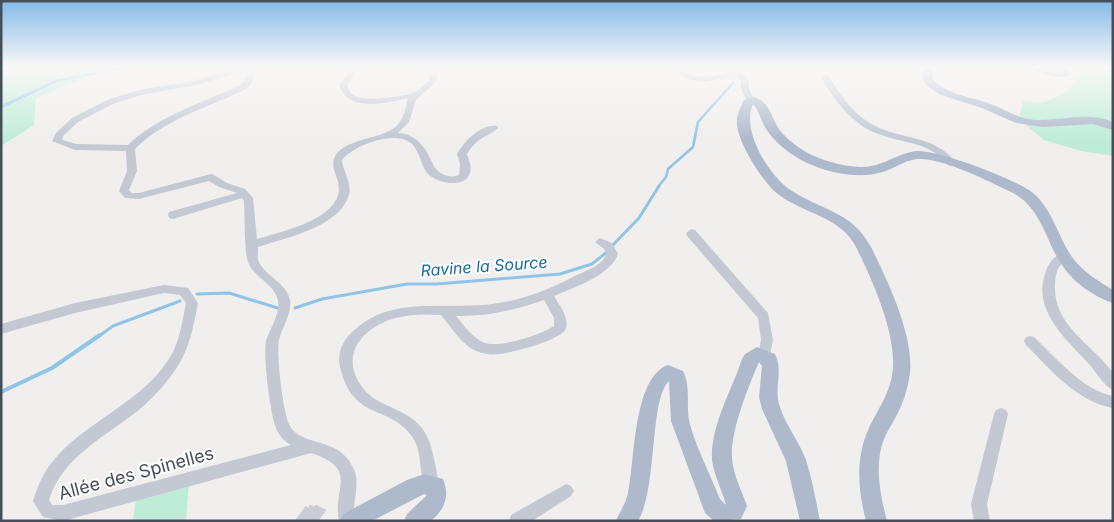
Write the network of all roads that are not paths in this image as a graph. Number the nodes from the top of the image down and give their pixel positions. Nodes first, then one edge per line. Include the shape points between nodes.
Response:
1 (148, 91) edge
2 (233, 91) edge
3 (346, 91) edge
4 (420, 91) edge
5 (746, 91) edge
6 (833, 91) edge
7 (948, 91) edge
8 (417, 94) junction
9 (750, 100) junction
10 (1113, 126) edge
11 (494, 128) dead end
12 (390, 136) junction
13 (130, 148) junction
14 (952, 164) junction
15 (245, 194) junction
16 (173, 214) dead end
17 (691, 233) dead end
18 (600, 242) dead end
19 (252, 245) junction
20 (1064, 256) junction
21 (546, 293) junction
22 (1113, 296) edge
23 (444, 310) junction
24 (1, 329) edge
25 (1030, 342) dead end
26 (764, 355) junction
27 (1113, 384) edge
28 (1113, 402) edge
29 (1001, 414) dead end
30 (313, 446) junction
31 (431, 484) junction
32 (566, 491) dead end
33 (349, 521) edge
34 (414, 521) edge
35 (517, 521) edge
36 (626, 521) edge
37 (810, 521) edge
38 (877, 521) edge
39 (982, 521) edge

1 - 13 street via 81,116 56,138 60,144 75,147
2 - 13 street via 158,126 142,135
3 - 8 street via 352,100 364,102
4 - 8 street
5 - 9 street
6 - 14 street via 839,102 857,118 889,135 932,145
7 - 10 main road via 1013,120 1037,124 1089,119
8 - 12 street via 408,108 405,122
9 - 14 main road via 759,103 768,123 786,144 806,157 834,166 874,170 918,155
9 - 38 main road via 742,117 742,126 768,175 785,193 836,219 857,236 902,346 899,382 888,413 874,438 867,475
11 - 12 street via 477,135 467,145 462,154 466,173 453,180 432,172 415,142
12 - 19 street via 351,146 340,155 337,165 344,195 341,203 321,221
13 - 15 street via 132,170 124,190 129,196 211,177
14 - 20 main road via 1009,185 1031,198 1052,229
15 - 16 street
15 - 19 street via 250,208
17 - 26 street via 764,316 767,340
18 - 21 street via 608,246 612,254 603,267
19 - 30 street via 256,269 281,294 284,302 272,346 282,427 296,441
20 - 22 main road via 1083,277
20 - 27 street via 1056,260 1050,272 1050,306 1069,337
21 - 23 street via 500,308
21 - 23 street via 560,318 560,328 549,335 501,350 486,349 473,343
23 - 31 street via 404,310 381,316 352,339 345,352 352,384 360,395 372,406 408,423 419,434
24 - 30 street, Allée des Spinelles via 75,308 164,290 184,291 192,303 176,360 147,395 72,454 52,475 41,501 48,512 63,513
25 - 28 street via 1087,392 1103,401
26 - 36 main road via 757,354 751,359 723,443 725,474 737,506 734,512 727,516 712,506 680,422 680,382 677,376 668,372 660,378 651,406 636,505
26 - 37 main road via 771,366 768,386 772,409 796,460
29 - 39 street via 979,504
30 - 33 street via 344,464 350,485 345,508
31 - 33 main road via 414,486
31 - 34 main road via 436,486 438,495 434,504
32 - 35 street

